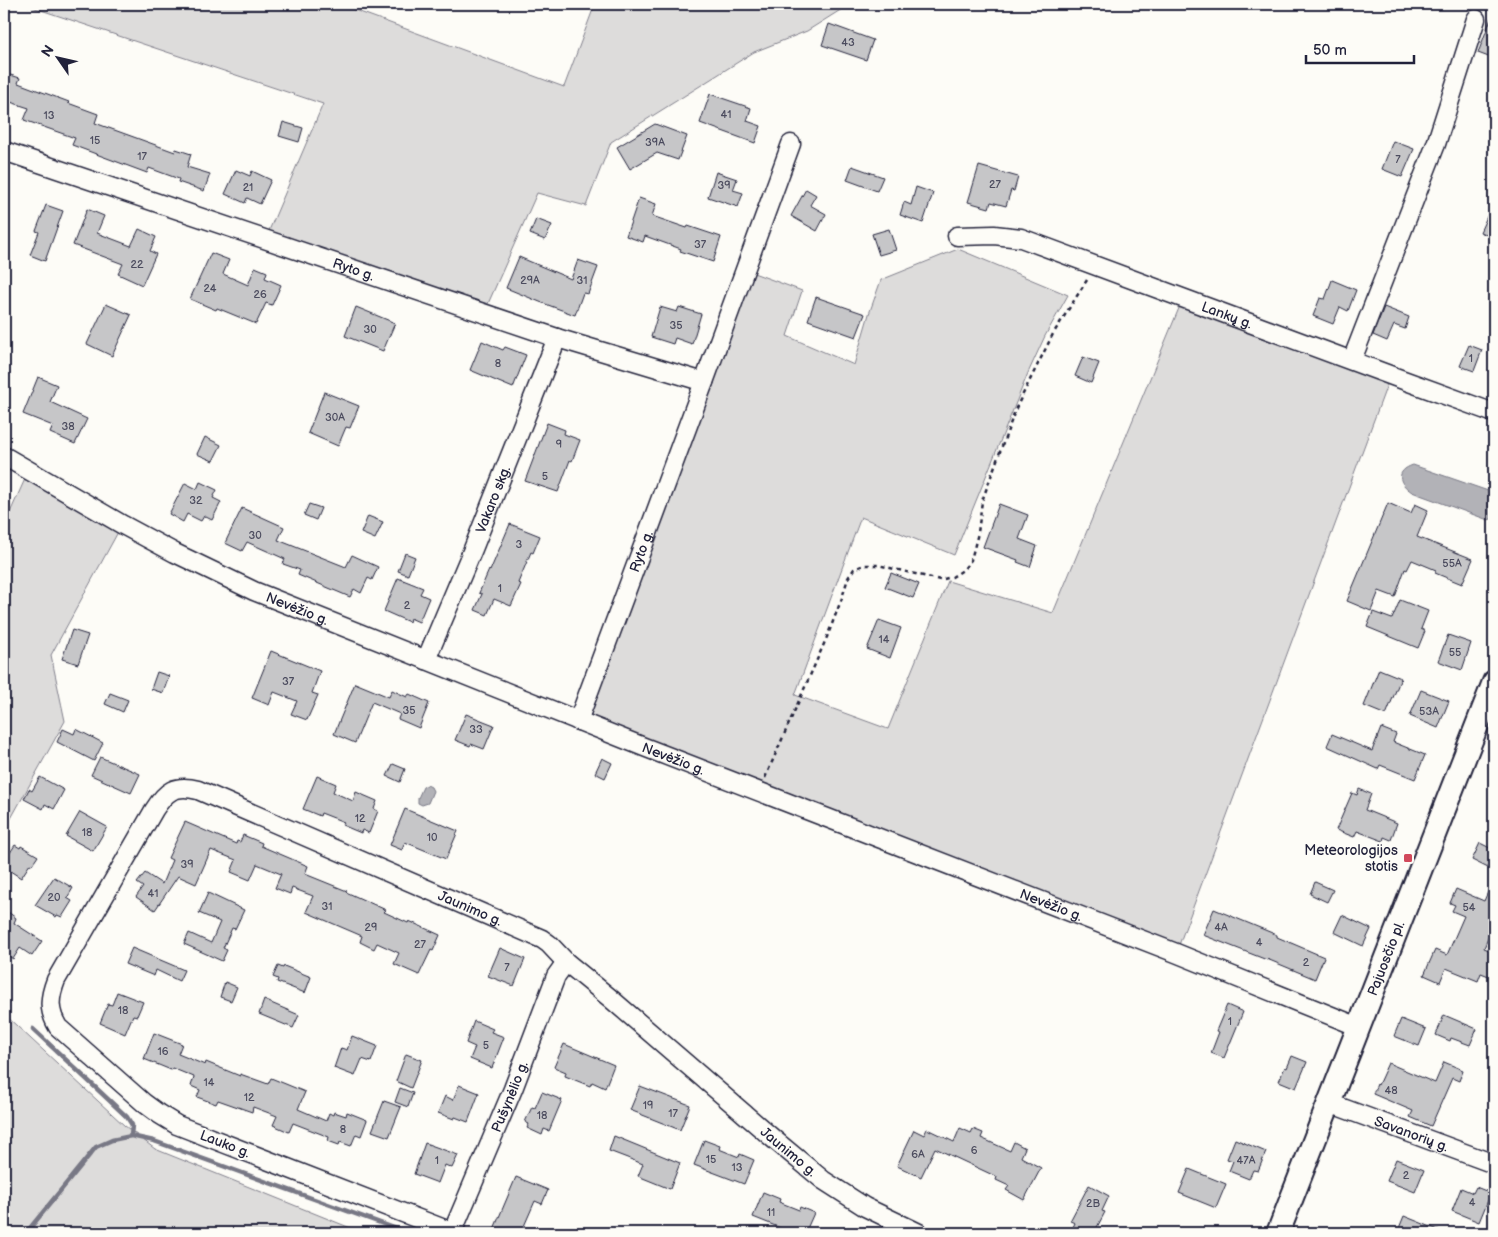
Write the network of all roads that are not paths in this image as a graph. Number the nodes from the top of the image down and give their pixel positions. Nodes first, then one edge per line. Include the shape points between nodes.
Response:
1 (1476, 19) dead end
2 (791, 144) dead end
3 (4, 151) edge
4 (956, 236) dead end
5 (557, 338) junction
6 (1352, 360) junction
7 (704, 382) junction
8 (1494, 413) edge
9 (4, 456) edge
10 (426, 660) junction
11 (1494, 682) edge
12 (578, 721) junction
13 (566, 962) junction
14 (51, 992) joint
15 (1359, 1027) junction
16 (1329, 1103) junction
17 (1494, 1164) edge
18 (452, 1233) edge
19 (919, 1233) edge
20 (1278, 1233) edge

1 - 6 street via 1436,144
2 - 7 street, Ryto g.
3 - 5 street, Ryto g.
4 - 6 street, Lankų g. via 1021,238
5 - 7 street, Ryto g.
5 - 10 street, Vakaro skg.
6 - 8 street, Lankų g.
7 - 12 street, Ryto g.
9 - 10 street, Nevėžio g. via 123,525 211,571
10 - 12 street, Nevėžio g.
11 - 15 main road, Pajuosčio pl.
12 - 15 street, Nevėžio g.
13 - 14 street, Jaunimo g. via 549,944 532,933 198,790 181,787 162,798
13 - 18 street, Pušynėlio g. via 556,976 513,1089
13 - 19 street, Jaunimo g. via 823,1180 865,1207
14 - 18 street, Lauko g. via 52,1017 58,1027 158,1114 194,1132
15 - 16 main road, Pajuosčio pl.
16 - 17 street, Savanorių g.
16 - 20 main road, Pajuosčio pl.

